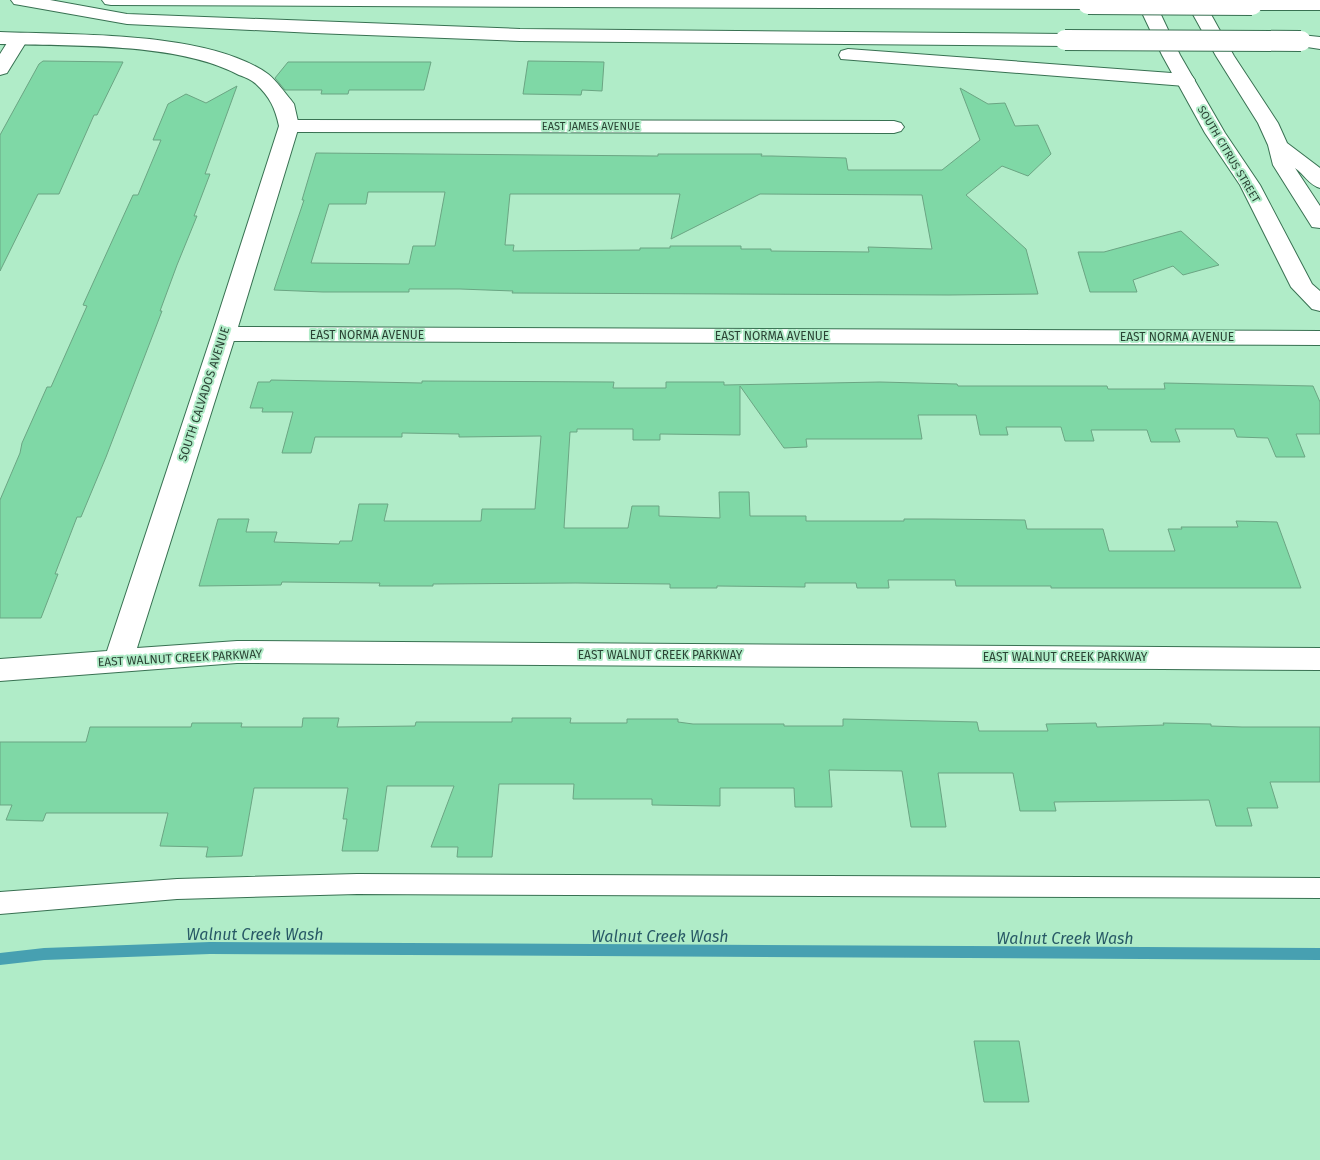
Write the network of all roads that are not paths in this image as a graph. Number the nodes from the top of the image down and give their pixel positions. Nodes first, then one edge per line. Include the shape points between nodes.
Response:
1 (20, 0) edge
2 (52, 0) edge
3 (574, 0) edge
4 (1145, 0) edge
5 (1194, 0) edge
6 (594, 2) junction
7 (1320, 5) edge
8 (520, 35) junction
9 (0, 38) edge
10 (19, 39) junction
11 (1320, 43) edge
12 (0, 69) edge
13 (1185, 80) junction
14 (289, 126) junction
15 (894, 127) dead end
16 (1278, 145) junction
17 (1320, 182) edge
18 (1320, 222) edge
19 (1320, 304) edge
20 (224, 334) junction
21 (1320, 338) edge
22 (1320, 659) edge
23 (118, 662) junction
24 (0, 670) edge
25 (1320, 888) edge
26 (0, 904) edge

1 - 8 main road via 127,19
2 - 6 main road
3 - 6 main road
4 - 13 main road, SOUTH CITRUS STREET
5 - 16 main road
6 - 7 main road, bridge
8 - 11 main road, bridge
8 - 13 main road via 579,42 928,60
9 - 10 main road
10 - 12 main road
10 - 14 main road via 130,43 198,52 232,63 262,79 284,104
13 - 19 main road, SOUTH CITRUS STREET via 1250,185 1302,287
14 - 15 main road, EAST JAMES AVENUE
14 - 20 main road, SOUTH CALVADOS AVENUE
16 - 17 main road via 1309,168
16 - 18 main road via 1283,165
20 - 21 main road, EAST NORMA AVENUE
20 - 23 main road, SOUTH CALVADOS AVENUE
22 - 23 main road, EAST WALNUT CREEK PARKWAY via 237,652
23 - 24 main road, EAST WALNUT CREEK PARKWAY
25 - 26 lane via 357,884 177,889

